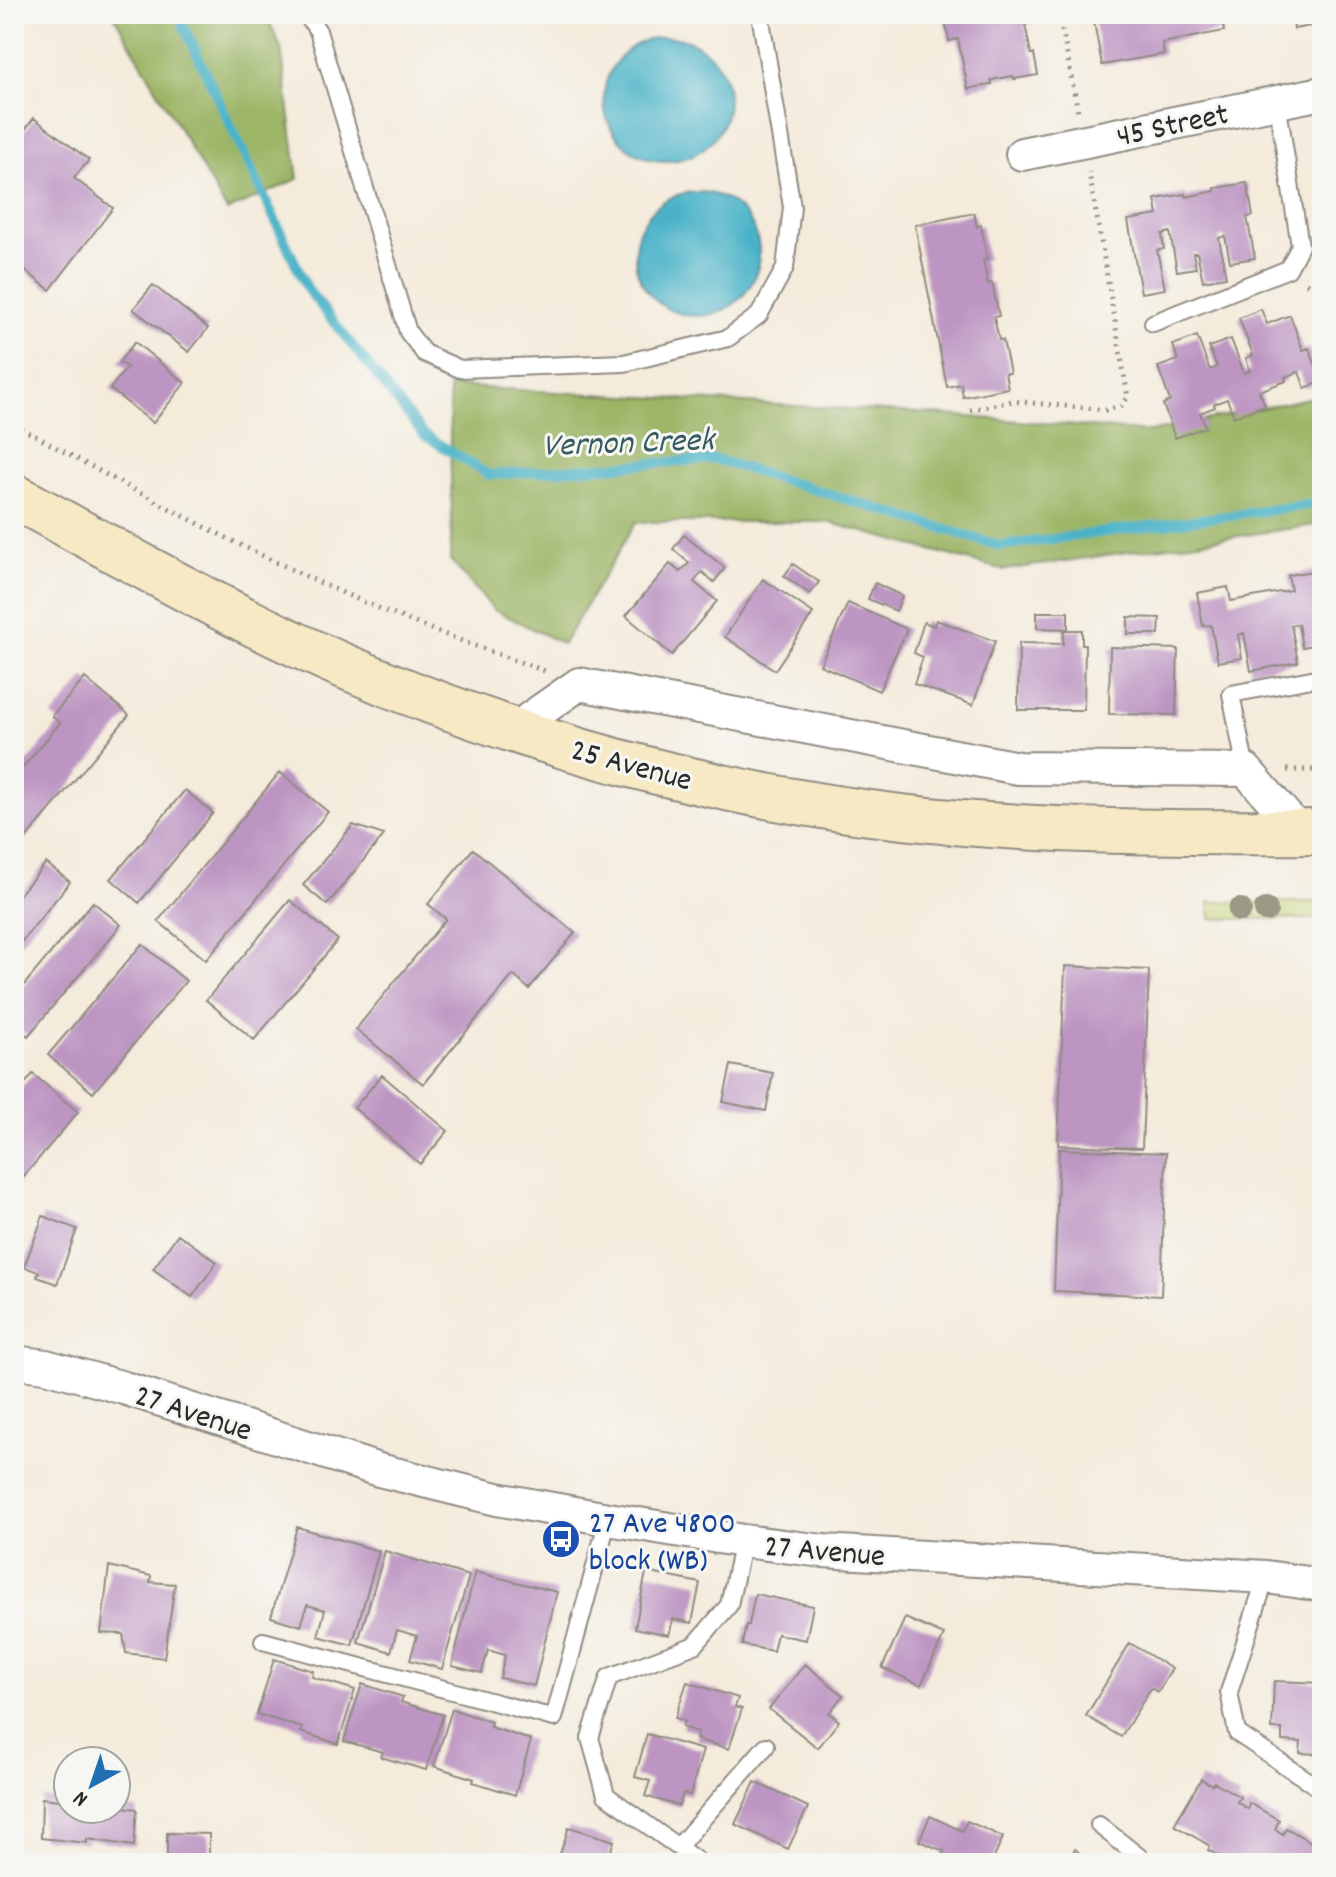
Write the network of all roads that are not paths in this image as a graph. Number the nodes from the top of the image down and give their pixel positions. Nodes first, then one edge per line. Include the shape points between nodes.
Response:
1 (306, 14) edge
2 (760, 14) edge
3 (1322, 93) edge
4 (1277, 102) junction
5 (1022, 154) dead end
6 (1153, 323) dead end
7 (14, 496) edge
8 (1322, 677) edge
9 (529, 719) dead end
10 (1246, 770) junction
11 (1311, 832) edge
12 (14, 1362) edge
13 (608, 1519) junction
14 (743, 1541) junction
15 (1266, 1577) junction
16 (1322, 1585) edge
17 (263, 1641) dead end
18 (766, 1746) dead end
19 (1322, 1790) edge
20 (1099, 1825) dead end
21 (678, 1847) junction
22 (700, 1863) edge
23 (1147, 1863) edge

1 - 2 lane via 318,31 408,332 424,353 460,369 624,363 728,338 759,315 785,268 792,207
3 - 4 street, 45 Street
4 - 5 street, 45 Street
4 - 6 lane via 1300,246 1288,269
7 - 11 main road, 25 Avenue via 218,606 340,664 420,697 626,764 809,804 900,817 1063,830
8 - 10 lane via 1231,694
9 - 10 street, 25 Avenue via 579,684 1018,768
10 - 11 street, 25 Avenue
12 - 13 street, 27 Avenue via 124,1388 379,1470
13 - 14 street, 27 Avenue
13 - 17 lane via 554,1718
14 - 15 street, 27 Avenue via 823,1551
14 - 21 lane via 729,1605 695,1645 609,1677 590,1738 606,1795
15 - 16 street, 27 Avenue
15 - 19 lane via 1229,1692 1237,1733
18 - 21 lane
20 - 23 lane
21 - 22 lane

